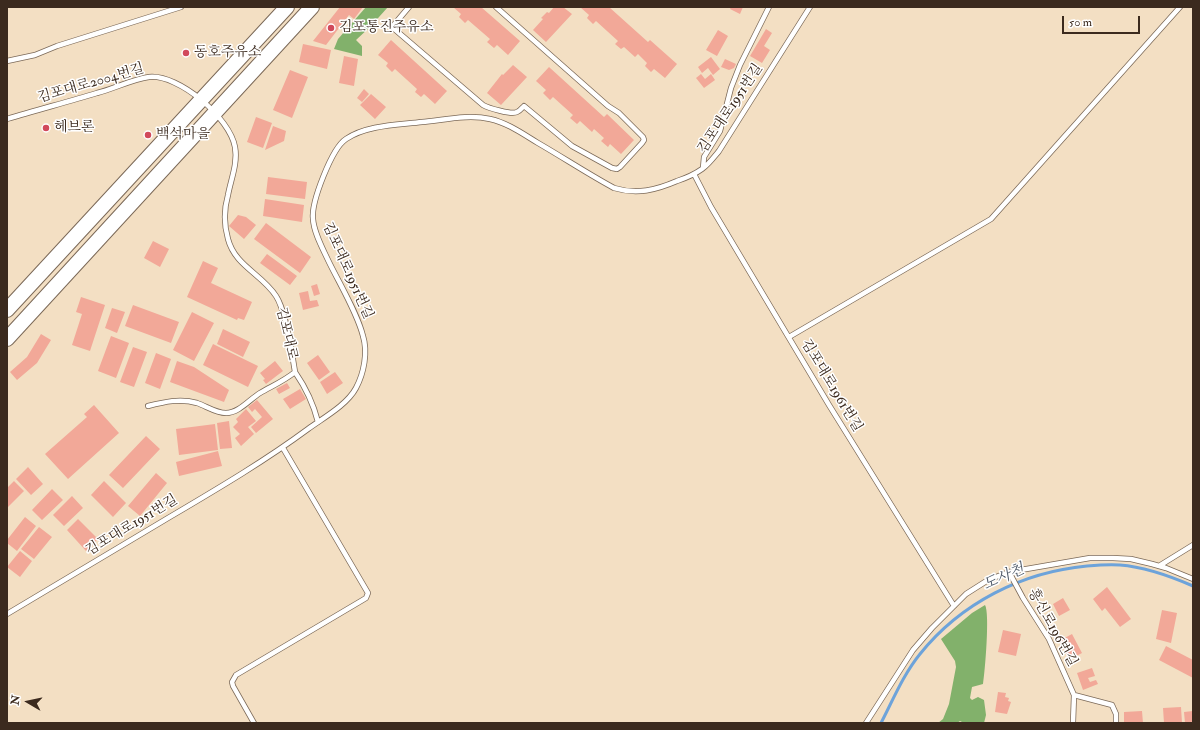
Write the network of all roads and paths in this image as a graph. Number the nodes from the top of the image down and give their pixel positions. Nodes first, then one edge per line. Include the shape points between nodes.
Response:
1 (181, 7) edge
2 (287, 7) edge
3 (312, 7) edge
4 (409, 7) edge
5 (496, 7) edge
6 (769, 7) edge
7 (810, 7) edge
8 (1180, 7) edge
9 (7, 61) edge
10 (201, 99) junction
11 (215, 112) junction
12 (7, 119) edge
13 (703, 168) junction
14 (694, 174) junction
15 (7, 310) edge
16 (789, 337) junction
17 (7, 339) edge
18 (295, 372) junction
19 (148, 406) dead end
20 (318, 422) junction
21 (283, 448) junction
22 (1193, 545) edge
23 (1159, 566) junction
24 (1009, 572) junction
25 (1193, 579) edge
26 (954, 606) junction
27 (7, 614) edge
28 (1074, 695) junction
29 (254, 723) edge
30 (866, 723) edge
31 (1073, 723) edge
32 (1116, 723) edge

1 - 9 lane via 35,55
2 - 10 main road
3 - 11 main road
4 - 5 lane via 392,27 483,105 513,113 519,112 524,106 572,146 612,168 620,167 642,143 643,137 619,113
6 - 13 lane via 740,65 720,131 704,157
7 - 13 lane, 김포대로1951번길 via 719,151
8 - 16 lane via 991,218
10 - 11 lane, 김포대로
10 - 12 lane, 김포대로2004번길 via 161,77 149,77
10 - 15 main road
11 - 17 main road
11 - 18 lane, 김포대로 via 233,138 235,147 235,165 226,207 227,238 238,260 266,284 278,300
13 - 14 lane, 김포대로1951번길
14 - 16 lane, 김포대로1961번길
14 - 20 lane, 김포대로1951번길 via 654,190 620,190 521,132 497,121 482,118 462,117 393,126 364,131 349,137 339,145 316,195 313,218 318,239 364,336 365,356 360,381 355,390
16 - 26 lane, 김포대로1961번길
18 - 19 lane, 김포대로 via 229,413 180,400
18 - 20 lane via 308,392
20 - 21 lane, 김포대로1951번길
21 - 27 lane, 김포대로1951번길
21 - 29 lane via 368,593 366,598 236,675 232,682 233,686
22 - 23 lane
23 - 24 lane via 1131,559 1090,558
23 - 25 lane
24 - 26 lane via 988,580 966,594
24 - 28 lane, 흥신로196번길 via 1049,639
26 - 30 lane via 913,650
28 - 31 lane, 흥신로196번길
28 - 32 lane via 1112,705 1115,709

